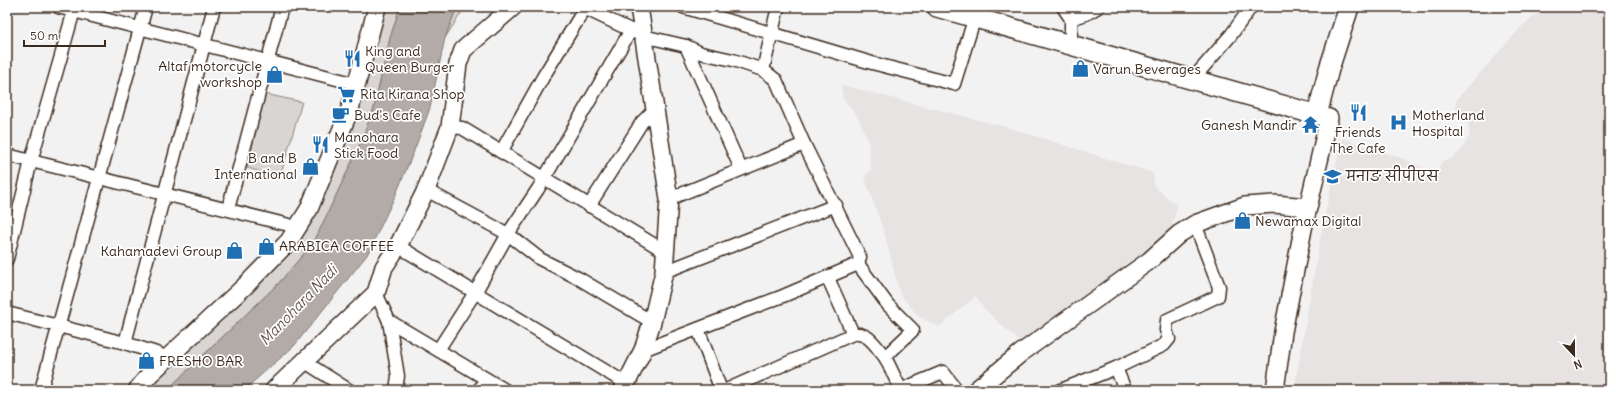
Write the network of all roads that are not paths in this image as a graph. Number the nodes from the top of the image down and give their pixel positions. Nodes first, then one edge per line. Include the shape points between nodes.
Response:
1 (58, 7) edge
2 (146, 7) edge
3 (214, 7) edge
4 (282, 7) edge
5 (377, 7) edge
6 (513, 7) edge
7 (639, 7) edge
8 (683, 7) edge
9 (778, 7) edge
10 (937, 7) edge
11 (1063, 7) edge
12 (1098, 7) edge
13 (1251, 7) edge
14 (1350, 7) edge
15 (584, 8) edge
16 (74, 9) edge
17 (976, 13) edge
18 (1071, 19) junction
19 (140, 28) junction
20 (637, 33) junction
21 (771, 34) junction
22 (204, 44) junction
23 (686, 46) junction
24 (1071, 46) junction
25 (267, 60) junction
26 (762, 70) junction
27 (1192, 80) junction
28 (356, 84) junction
29 (656, 112) junction
30 (1317, 115) junction
31 (450, 127) junction
32 (804, 144) junction
33 (501, 152) junction
34 (7, 155) edge
35 (31, 161) junction
36 (741, 169) junction
37 (98, 178) junction
38 (544, 178) junction
39 (426, 190) junction
40 (164, 193) junction
41 (669, 199) junction
42 (836, 205) junction
43 (589, 206) junction
44 (1308, 207) junction
45 (228, 209) junction
46 (1195, 224) junction
47 (297, 227) junction
48 (508, 234) junction
49 (398, 246) junction
50 (666, 252) junction
51 (7, 259) edge
52 (858, 264) junction
53 (664, 272) junction
54 (828, 278) junction
55 (476, 291) junction
56 (376, 293) junction
57 (7, 313) edge
58 (389, 321) junction
59 (652, 322) junction
60 (58, 326) junction
61 (698, 329) junction
62 (853, 334) junction
63 (125, 343) junction
64 (438, 350) junction
65 (643, 350) junction
66 (885, 357) junction
67 (164, 360) junction
68 (305, 362) junction
69 (1116, 368) junction
70 (486, 379) junction
71 (625, 387) edge
72 (978, 389) edge
73 (41, 390) edge
74 (138, 390) edge
75 (274, 390) edge
76 (349, 390) edge
77 (396, 390) edge
78 (480, 390) edge
79 (504, 390) edge
80 (721, 390) edge
81 (726, 390) edge
82 (901, 390) edge
83 (957, 390) edge
84 (1061, 390) edge
85 (1125, 390) edge
86 (1275, 390) edge

1 - 16 street
2 - 19 street
3 - 22 street
4 - 25 street
5 - 28 street
6 - 31 street via 463,50 458,64
7 - 20 street
8 - 21 street
9 - 21 street
10 - 17 main road
11 - 18 street
12 - 18 street
13 - 27 street via 1231,35
14 - 30 main road
15 - 20 street
15 - 33 street
16 - 19 street
16 - 35 street
17 - 21 street via 954,84 872,64
17 - 24 main road
18 - 24 street
19 - 22 street
19 - 37 street
20 - 23 street
20 - 29 street
20 - 38 street
21 - 26 street
22 - 25 street
22 - 40 street
23 - 26 street via 701,53
23 - 36 street
24 - 27 main road
25 - 28 street
25 - 45 street
26 - 32 street via 776,80
27 - 30 main road
28 - 47 street via 338,140 309,209
29 - 41 street
29 - 43 street via 648,115 642,122
30 - 44 street via 1329,118
31 - 33 street via 462,128
31 - 39 street
32 - 36 street
32 - 42 street
33 - 38 street
34 - 35 street
35 - 37 street
35 - 51 street
36 - 41 street
37 - 40 street
37 - 60 street
38 - 43 street
38 - 48 street
39 - 48 street
39 - 49 street
40 - 45 street
40 - 63 street
41 - 50 street
42 - 52 street via 860,257
42 - 53 street
43 - 50 street
44 - 46 street via 1259,204 1226,212
44 - 86 street
45 - 47 street
46 - 69 street via 1219,287 1218,296 1167,320 1168,339 1164,345
46 - 72 street via 1179,234 1150,261 1021,353
47 - 67 street via 289,241 244,287
48 - 55 street
48 - 59 street via 540,259 578,278
49 - 55 street
49 - 56 street via 384,267
50 - 53 street
52 - 54 street
52 - 66 street via 888,305 913,330
53 - 59 street
54 - 61 street
54 - 62 street
55 - 64 street
55 - 71 street
56 - 58 street
56 - 68 street
57 - 60 street
58 - 64 street
58 - 77 street via 398,376
59 - 65 street
60 - 63 street
60 - 73 street
61 - 65 street
61 - 80 street
62 - 66 street via 866,335
62 - 81 street
63 - 67 street via 159,354
64 - 70 street
65 - 71 street
66 - 82 street
67 - 74 street
68 - 75 street
68 - 76 street
69 - 84 street
69 - 85 street
70 - 78 street
70 - 79 street
82 - 83 street via 943,372

